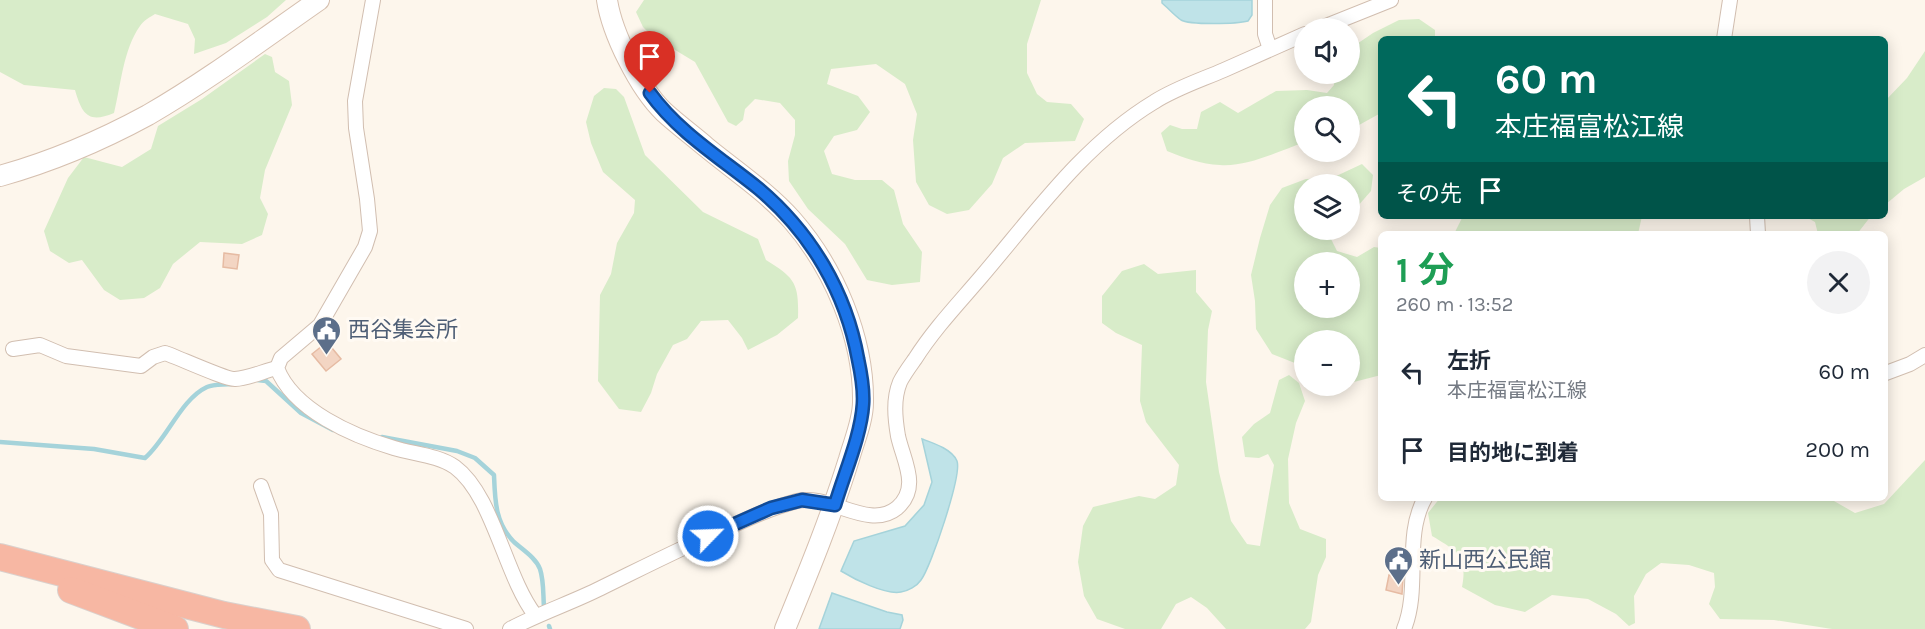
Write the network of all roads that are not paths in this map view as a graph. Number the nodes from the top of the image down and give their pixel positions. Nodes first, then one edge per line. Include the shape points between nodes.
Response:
1 (319, 0) edge
2 (373, 0) edge
3 (607, 0) edge
4 (1265, 0) edge
5 (1391, 0) edge
6 (1730, 0) edge
7 (1346, 18) edge
8 (1724, 36) edge
9 (1294, 39) edge
10 (1270, 49) junction
11 (0, 176) edge
12 (13, 349) dead end
13 (1925, 355) edge
14 (277, 368) junction
15 (1888, 372) edge
16 (261, 486) dead end
17 (1423, 501) edge
18 (835, 505) junction
19 (0, 556) edge
20 (0, 566) edge
21 (92, 597) junction
22 (535, 615) junction
23 (146, 629) edge
24 (175, 629) edge
25 (297, 629) edge
26 (466, 629) edge
27 (510, 629) edge
28 (785, 629) edge
29 (1404, 629) edge

1 - 11 main road via 147,115 51,159
2 - 14 street via 355,101 370,231 365,247 320,325 280,358
3 - 18 main road via 619,41 662,110 792,219 815,249 835,287 852,329 863,404
4 - 10 street
5 - 7 street
6 - 8 street
9 - 10 street
10 - 18 street via 1154,102 1080,162 930,337 901,381 894,403 898,437 908,465 910,482 906,496 898,507 885,514 869,516
12 - 14 street via 40,345 66,356 141,366 165,352 223,378 235,379
13 - 15 street
14 - 22 street via 293,393 322,417 384,445 444,462 460,472 478,497 522,596
16 - 26 street via 271,514 272,560 279,570
17 - 29 street via 1417,513 1414,581
18 - 22 street via 802,500 771,508 582,597
18 - 28 main road
19 - 25 highway via 224,615
20 - 21 highway
21 - 23 highway
21 - 24 highway
22 - 27 street

